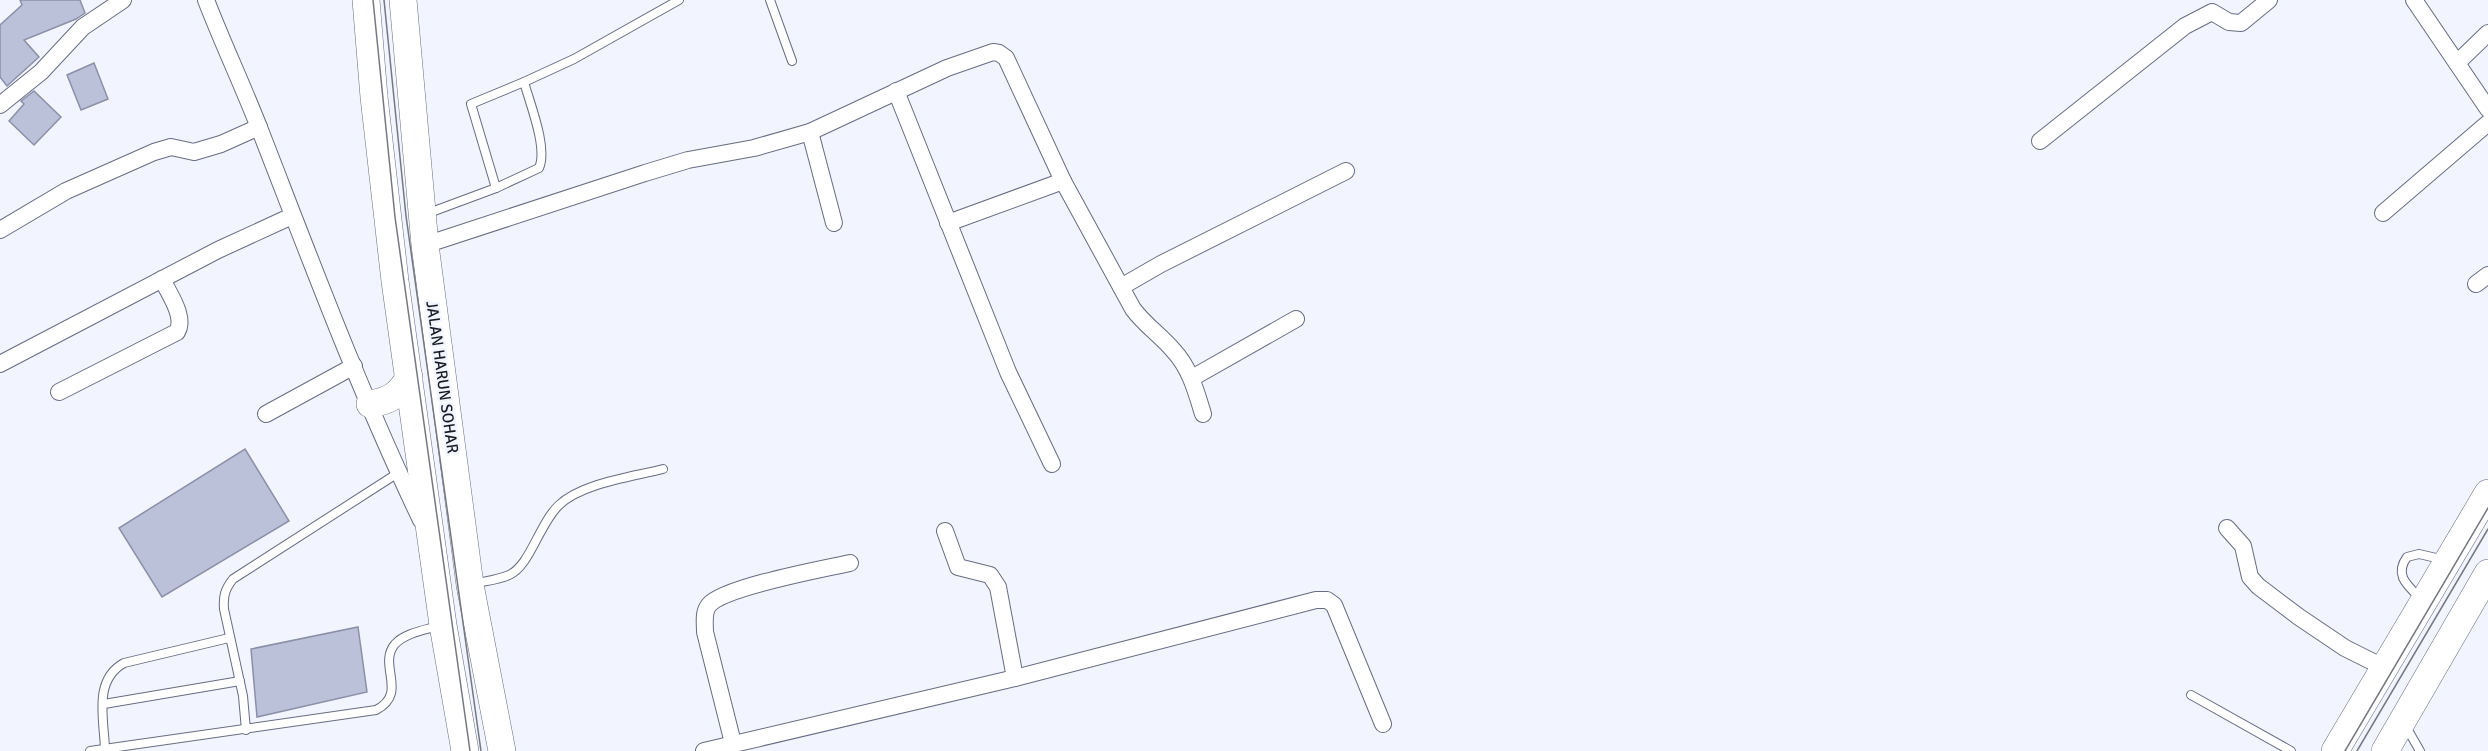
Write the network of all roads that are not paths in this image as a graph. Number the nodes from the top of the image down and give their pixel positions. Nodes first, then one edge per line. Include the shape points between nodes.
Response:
1 (123, 0) edge
2 (206, 0) edge
3 (366, 0) edge
4 (403, 0) edge
5 (679, 0) edge
6 (770, 0) edge
7 (2270, 0) edge
8 (2414, 0) edge
9 (2488, 33) edge
10 (792, 62) dead end
11 (2457, 63) junction
12 (524, 82) junction
13 (896, 91) junction
14 (0, 105) edge
15 (2488, 109) edge
16 (2488, 123) edge
17 (259, 127) junction
18 (810, 132) junction
19 (2040, 141) dead end
20 (1346, 171) dead end
21 (1063, 181) junction
22 (496, 188) junction
23 (2383, 213) dead end
24 (423, 215) junction
25 (292, 216) junction
26 (834, 223) dead end
27 (948, 223) junction
28 (0, 230) edge
29 (425, 244) junction
30 (162, 279) junction
31 (1121, 287) junction
32 (1296, 319) dead end
33 (0, 364) edge
34 (354, 366) junction
35 (408, 377) junction
36 (1192, 378) junction
37 (58, 392) dead end
38 (370, 404) junction
39 (266, 414) dead end
40 (1203, 414) dead end
41 (1052, 464) dead end
42 (663, 469) dead end
43 (398, 473) junction
44 (2488, 493) edge
45 (2227, 528) dead end
46 (945, 531) dead end
47 (433, 546) junction
48 (2448, 561) junction
49 (850, 563) dead end
50 (2488, 573) edge
51 (470, 585) junction
52 (2424, 602) junction
53 (442, 625) junction
54 (229, 638) junction
55 (2385, 668) junction
56 (1015, 678) junction
57 (240, 681) junction
58 (2191, 695) dead end
59 (104, 704) junction
60 (2402, 719) junction
61 (1383, 724) dead end
62 (246, 730) junction
63 (733, 743) junction
64 (105, 749) junction
65 (461, 750) edge
66 (90, 751) edge
67 (501, 751) edge
68 (704, 751) edge
69 (2291, 751) edge
70 (2335, 751) edge
71 (2385, 751) edge
72 (2420, 751) edge

1 - 14 street via 83,27 41,72
2 - 17 street
3 - 35 highway, JALAN HARUN SOHAR
4 - 24 highway, JALAN HARUN SOHAR
5 - 12 lane via 574,59
6 - 10 lane
7 - 19 street via 2241,23 2229,22 2211,12 2185,26
8 - 11 street
9 - 11 street
11 - 15 street
12 - 22 lane via 542,162 537,170
12 - 22 lane via 471,104
13 - 18 street
13 - 21 street via 979,56 1002,54
13 - 27 street
16 - 23 street
17 - 25 street
17 - 28 street via 194,152 171,147 154,152 66,191
18 - 26 street
18 - 29 street via 754,148 688,160
20 - 31 street
21 - 27 street
21 - 31 street
22 - 24 lane
24 - 29 highway, JALAN HARUN SOHAR
25 - 30 street
25 - 34 street
27 - 41 street via 1008,372
29 - 51 highway, JALAN HARUN SOHAR
30 - 33 street
30 - 37 street via 177,312 177,333
31 - 36 street via 1146,326 1174,351
32 - 36 street
34 - 38 street
34 - 39 street
35 - 38 highway via 393,397
35 - 47 highway, JALAN HARUN SOHAR
36 - 40 street
38 - 43 street
42 - 51 lane via 570,496 548,517 517,571
43 - 47 street
43 - 54 lane via 233,579 223,599
44 - 48 highway
45 - 55 street via 2243,546 2250,577 2258,586 2345,648
46 - 56 street via 958,567 990,575 998,587
47 - 53 highway, JALAN HARUN SOHAR
48 - 52 highway
48 - 52 lane via 2419,554 2403,562 2403,581
49 - 63 street via 742,588 709,605 705,632
50 - 60 highway
51 - 67 highway, JALAN HARUN SOHAR
52 - 55 highway
53 - 62 lane via 404,637 395,644 389,662 393,685 384,706
53 - 65 highway, JALAN HARUN SOHAR
54 - 57 lane
54 - 59 lane via 114,668 103,688
55 - 70 highway
56 - 61 street via 1327,600 1336,609
56 - 63 street
57 - 59 lane
57 - 62 lane
58 - 69 lane
59 - 64 lane
60 - 71 highway
60 - 72 lane
62 - 64 lane
63 - 68 street
64 - 66 lane

